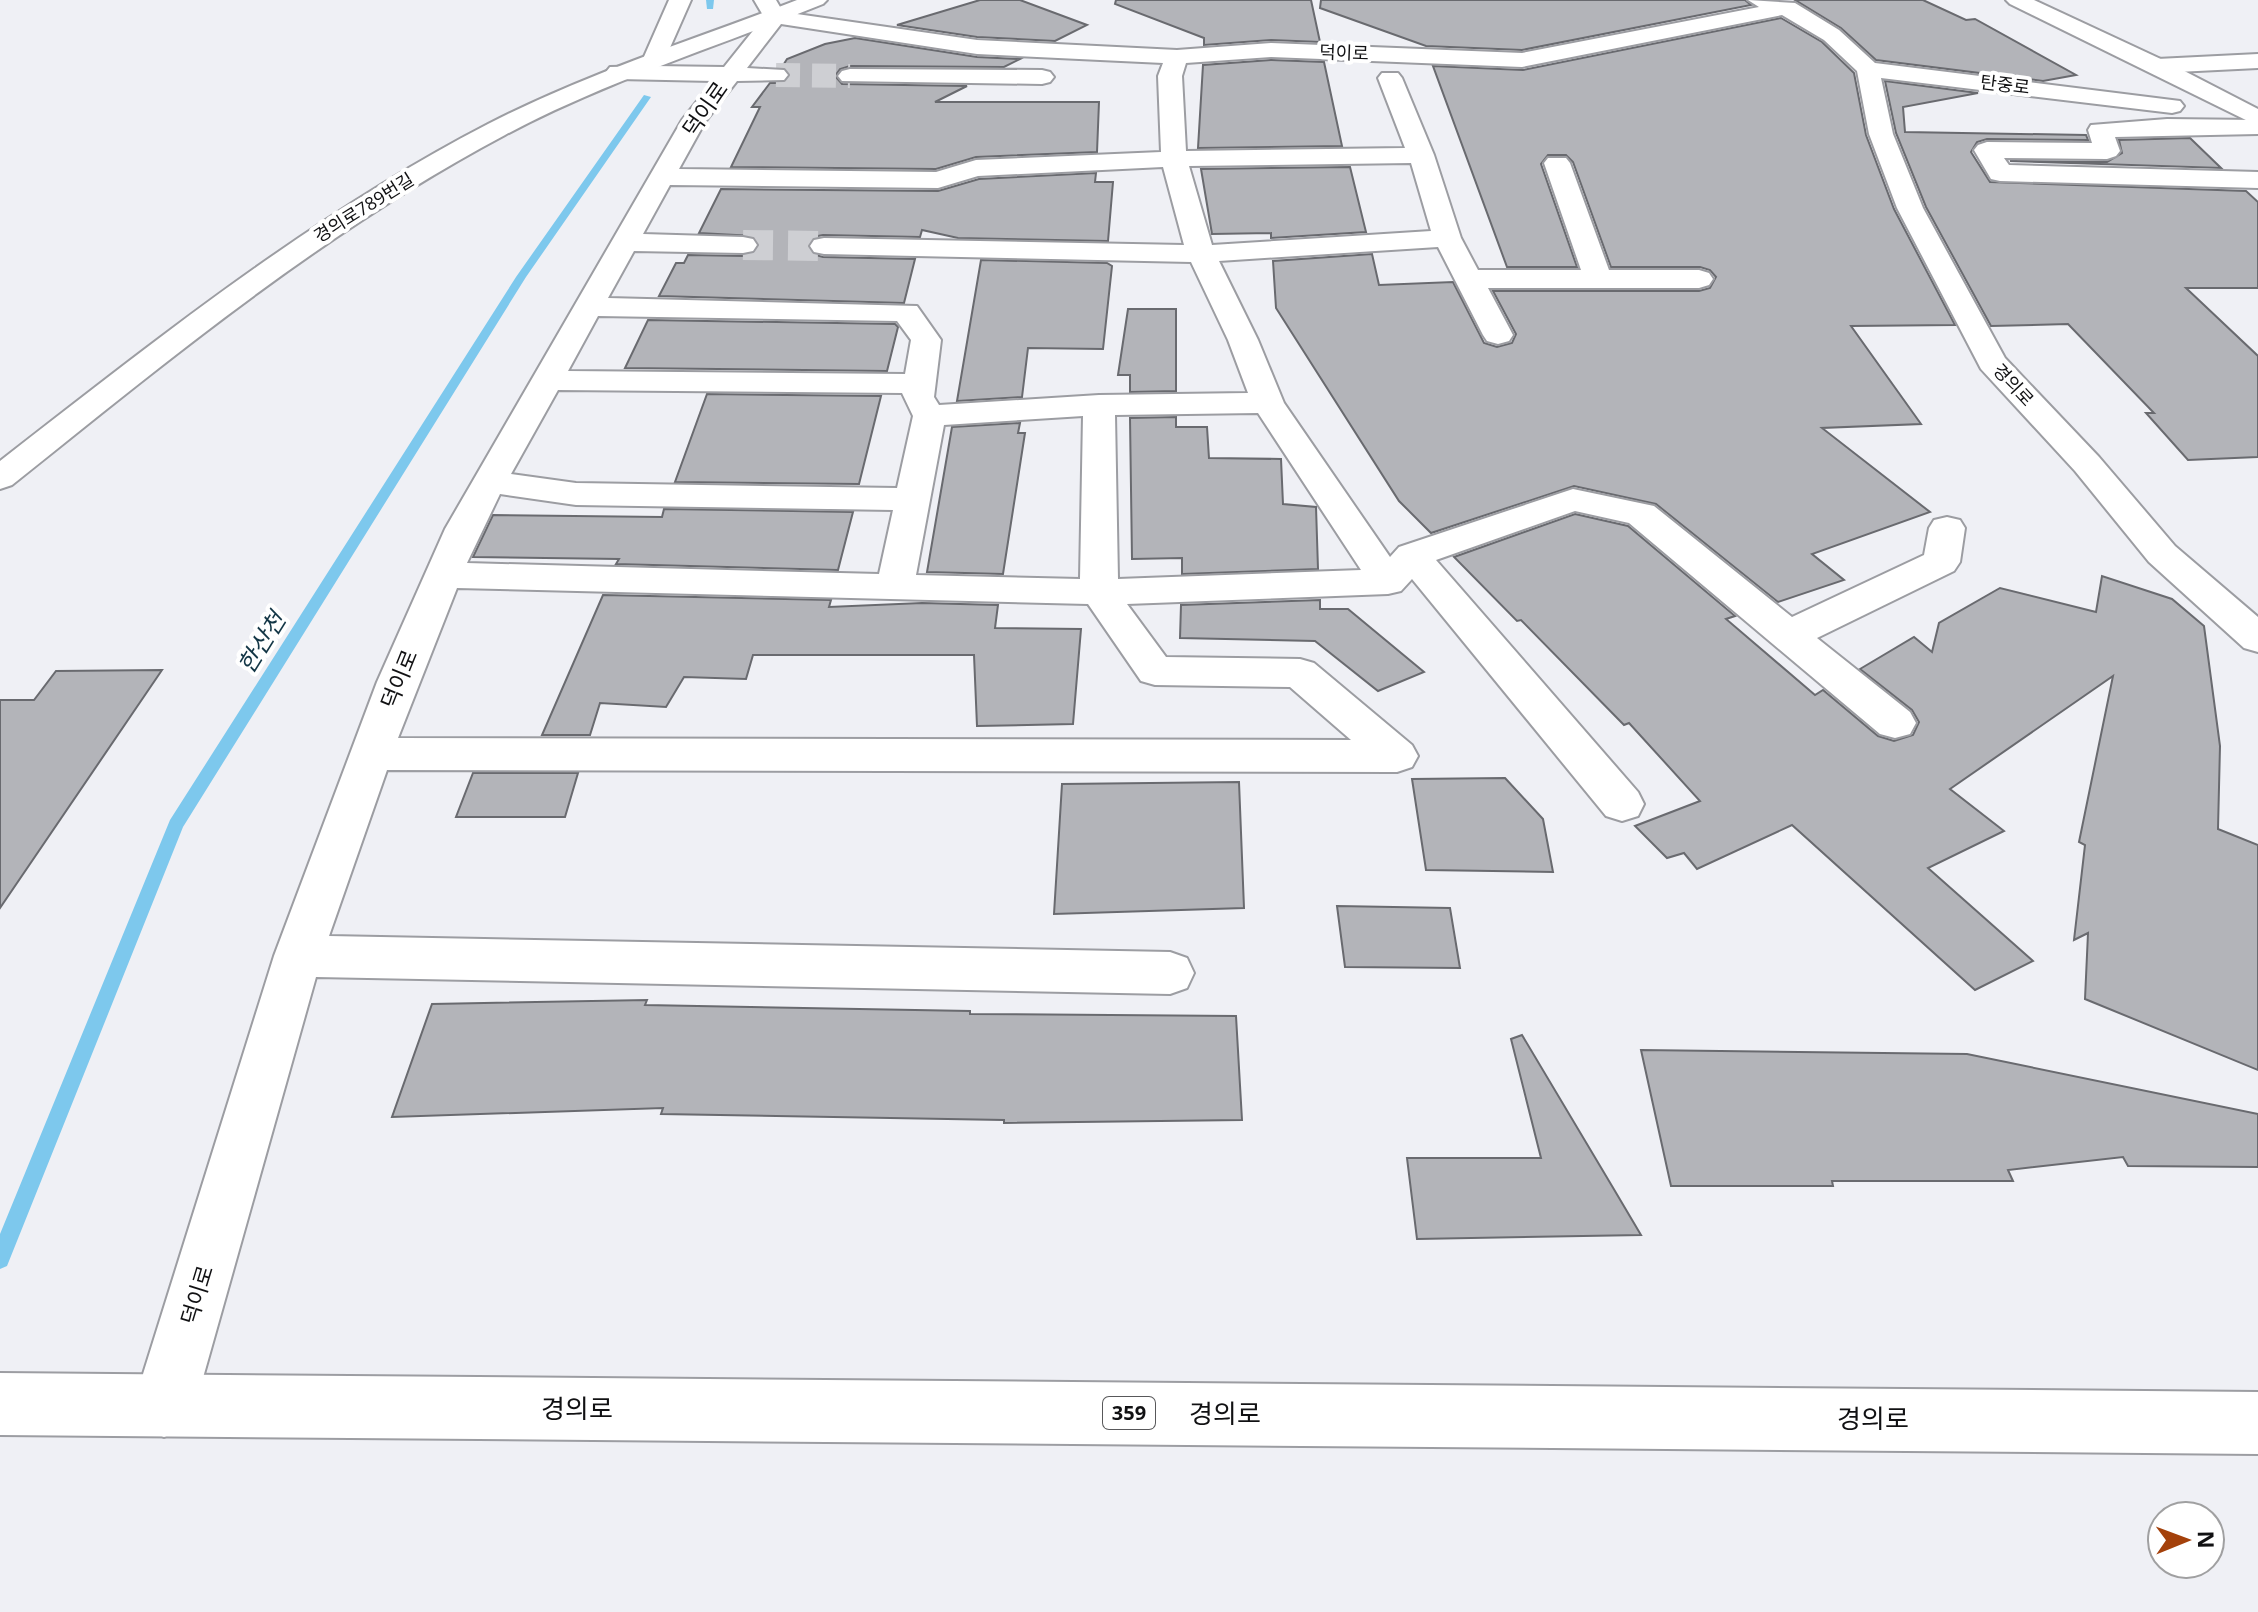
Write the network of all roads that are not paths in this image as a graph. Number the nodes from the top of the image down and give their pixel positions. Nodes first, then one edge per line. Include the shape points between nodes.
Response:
1 (680, 0) edge
2 (816, 0) edge
3 (1759, 0) edge
4 (2017, 0) edge
5 (1787, 4) edge
6 (770, 8) edge
7 (654, 59) junction
8 (1522, 60) junction
9 (2258, 61) edge
10 (2157, 66) junction
11 (1174, 67) junction
12 (1868, 69) junction
13 (618, 72) junction
14 (730, 74) junction
15 (776, 75) tunnel mouth
16 (850, 76) tunnel mouth
17 (1064, 77) dead end
18 (1109, 77) dead end
19 (1217, 77) dead end
20 (2256, 119) edge
21 (1421, 155) junction
22 (1174, 159) junction
23 (1557, 163) dead end
24 (662, 177) junction
25 (2258, 180) edge
26 (1447, 238) junction
27 (625, 242) junction
28 (743, 245) tunnel mouth
29 (824, 246) tunnel mouth
30 (1201, 254) junction
31 (1469, 279) junction
32 (1598, 279) junction
33 (1699, 279) dead end
34 (580, 321) junction
35 (1498, 335) dead end
36 (786, 339) dead end
37 (926, 340) junction
38 (882, 341) dead end
39 (547, 380) junction
40 (920, 384) junction
41 (1268, 403) junction
42 (1099, 405) junction
43 (929, 416) junction
44 (0, 478) edge
45 (489, 482) junction
46 (912, 499) junction
47 (1947, 528) dead end
48 (1400, 568) junction
49 (443, 575) junction
50 (895, 588) junction
51 (1099, 592) junction
52 (1789, 635) junction
53 (2258, 638) edge
54 (1895, 723) dead end
55 (371, 754) junction
56 (1622, 804) dead end
57 (298, 956) junction
58 (1170, 973) dead end
59 (0, 1404) edge
60 (164, 1406) junction
61 (2258, 1423) edge

1 - 7 street
2 - 6 street, 덕이로
3 - 5 street
4 - 10 street
5 - 8 street, 덕이로
5 - 12 street via 1841,40
6 - 7 street, 경의로789번길
6 - 11 street, 덕이로 via 977,47
6 - 14 street, 덕이로
7 - 13 street, 경의로789번길
8 - 11 street, 덕이로 via 1271,50
8 - 21 street via 1470,75 1382,78
9 - 10 street
10 - 20 street
11 - 18 street
11 - 19 street
11 - 22 street
12 - 20 street, 탄중로
12 - 53 street, 경의로 via 1881,134 1910,208 1992,362 2162,554
13 - 14 street
13 - 44 street, 경의로789번길 via 496,130 356,210 221,304
14 - 15 street
14 - 24 street, 덕이로 via 694,120
16 - 17 street
20 - 25 street via 2100,130 2107,151 1987,150 2000,173
21 - 22 street
21 - 26 street
22 - 24 street via 976,168 938,180
22 - 30 street
23 - 32 street
24 - 27 street, 덕이로
26 - 30 street
26 - 31 street
27 - 28 street
27 - 34 street, 덕이로
29 - 30 street
30 - 41 street
31 - 32 street
31 - 35 street
32 - 33 street
34 - 36 street
34 - 37 street via 906,312
34 - 39 street, 덕이로
37 - 38 street
37 - 40 street
39 - 40 street
39 - 45 street, 덕이로
40 - 43 street via 918,397
41 - 42 street
41 - 48 street
42 - 43 street
42 - 51 street
43 - 46 street
45 - 46 street via 576,494
45 - 49 street, 덕이로
46 - 50 street
47 - 52 street via 1941,562
48 - 51 street
48 - 52 street via 1573,500 1641,514
48 - 56 street
49 - 50 street
49 - 55 street, 덕이로
50 - 51 street
51 - 55 street via 1155,671 1300,673 1397,756
52 - 54 street
55 - 57 street, 덕이로
57 - 58 street
57 - 60 street, 덕이로
59 - 60 street, 경의로 / 359
60 - 61 street, 경의로 / 359

